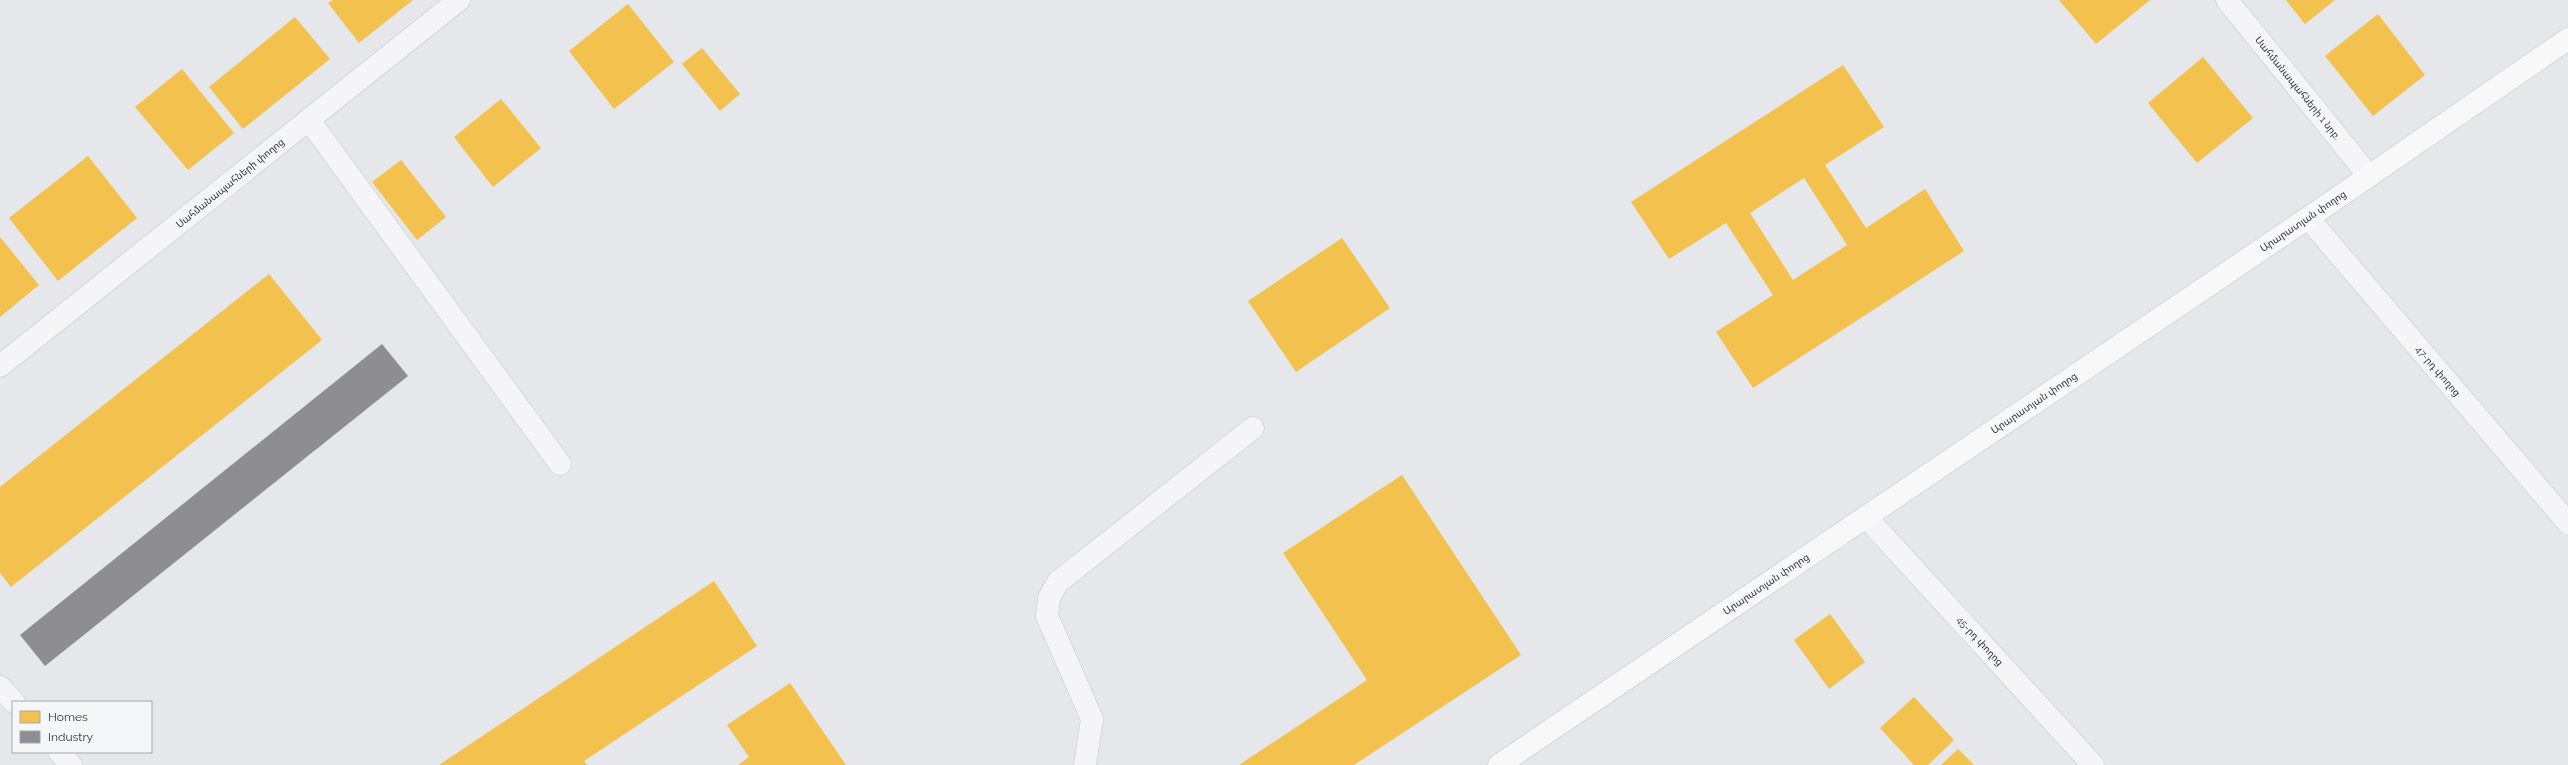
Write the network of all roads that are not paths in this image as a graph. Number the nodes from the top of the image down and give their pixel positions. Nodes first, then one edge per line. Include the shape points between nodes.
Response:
1 (459, 0) edge
2 (2226, 0) edge
3 (2568, 39) edge
4 (309, 120) junction
5 (2369, 176) junction
6 (2308, 218) junction
7 (0, 366) edge
8 (1253, 428) dead end
9 (560, 464) dead end
10 (1866, 517) junction
11 (2568, 523) edge
12 (0, 687) edge
13 (13, 701) edge
14 (60, 753) edge
15 (71, 765) edge
16 (1085, 765) edge
17 (1499, 765) edge
18 (2093, 765) edge

1 - 4 street, Սահմանապահների փողոց
2 - 5 street, Սահմանապահների 1 նրբ.
3 - 5 main road, Արարատյան փողոց
4 - 7 street, Սահմանապահների փողոց
4 - 9 street
5 - 6 main road, Արարատյան փողոց
6 - 10 main road, Արարատյան փողոց
6 - 11 street, 47-րդ փողոց
8 - 16 street via 1058,582 1050,598 1047,616 1092,719
10 - 17 main road, Արարատյան փողոց
10 - 18 street, 45-րդ փողոց
12 - 13 street
14 - 15 street

